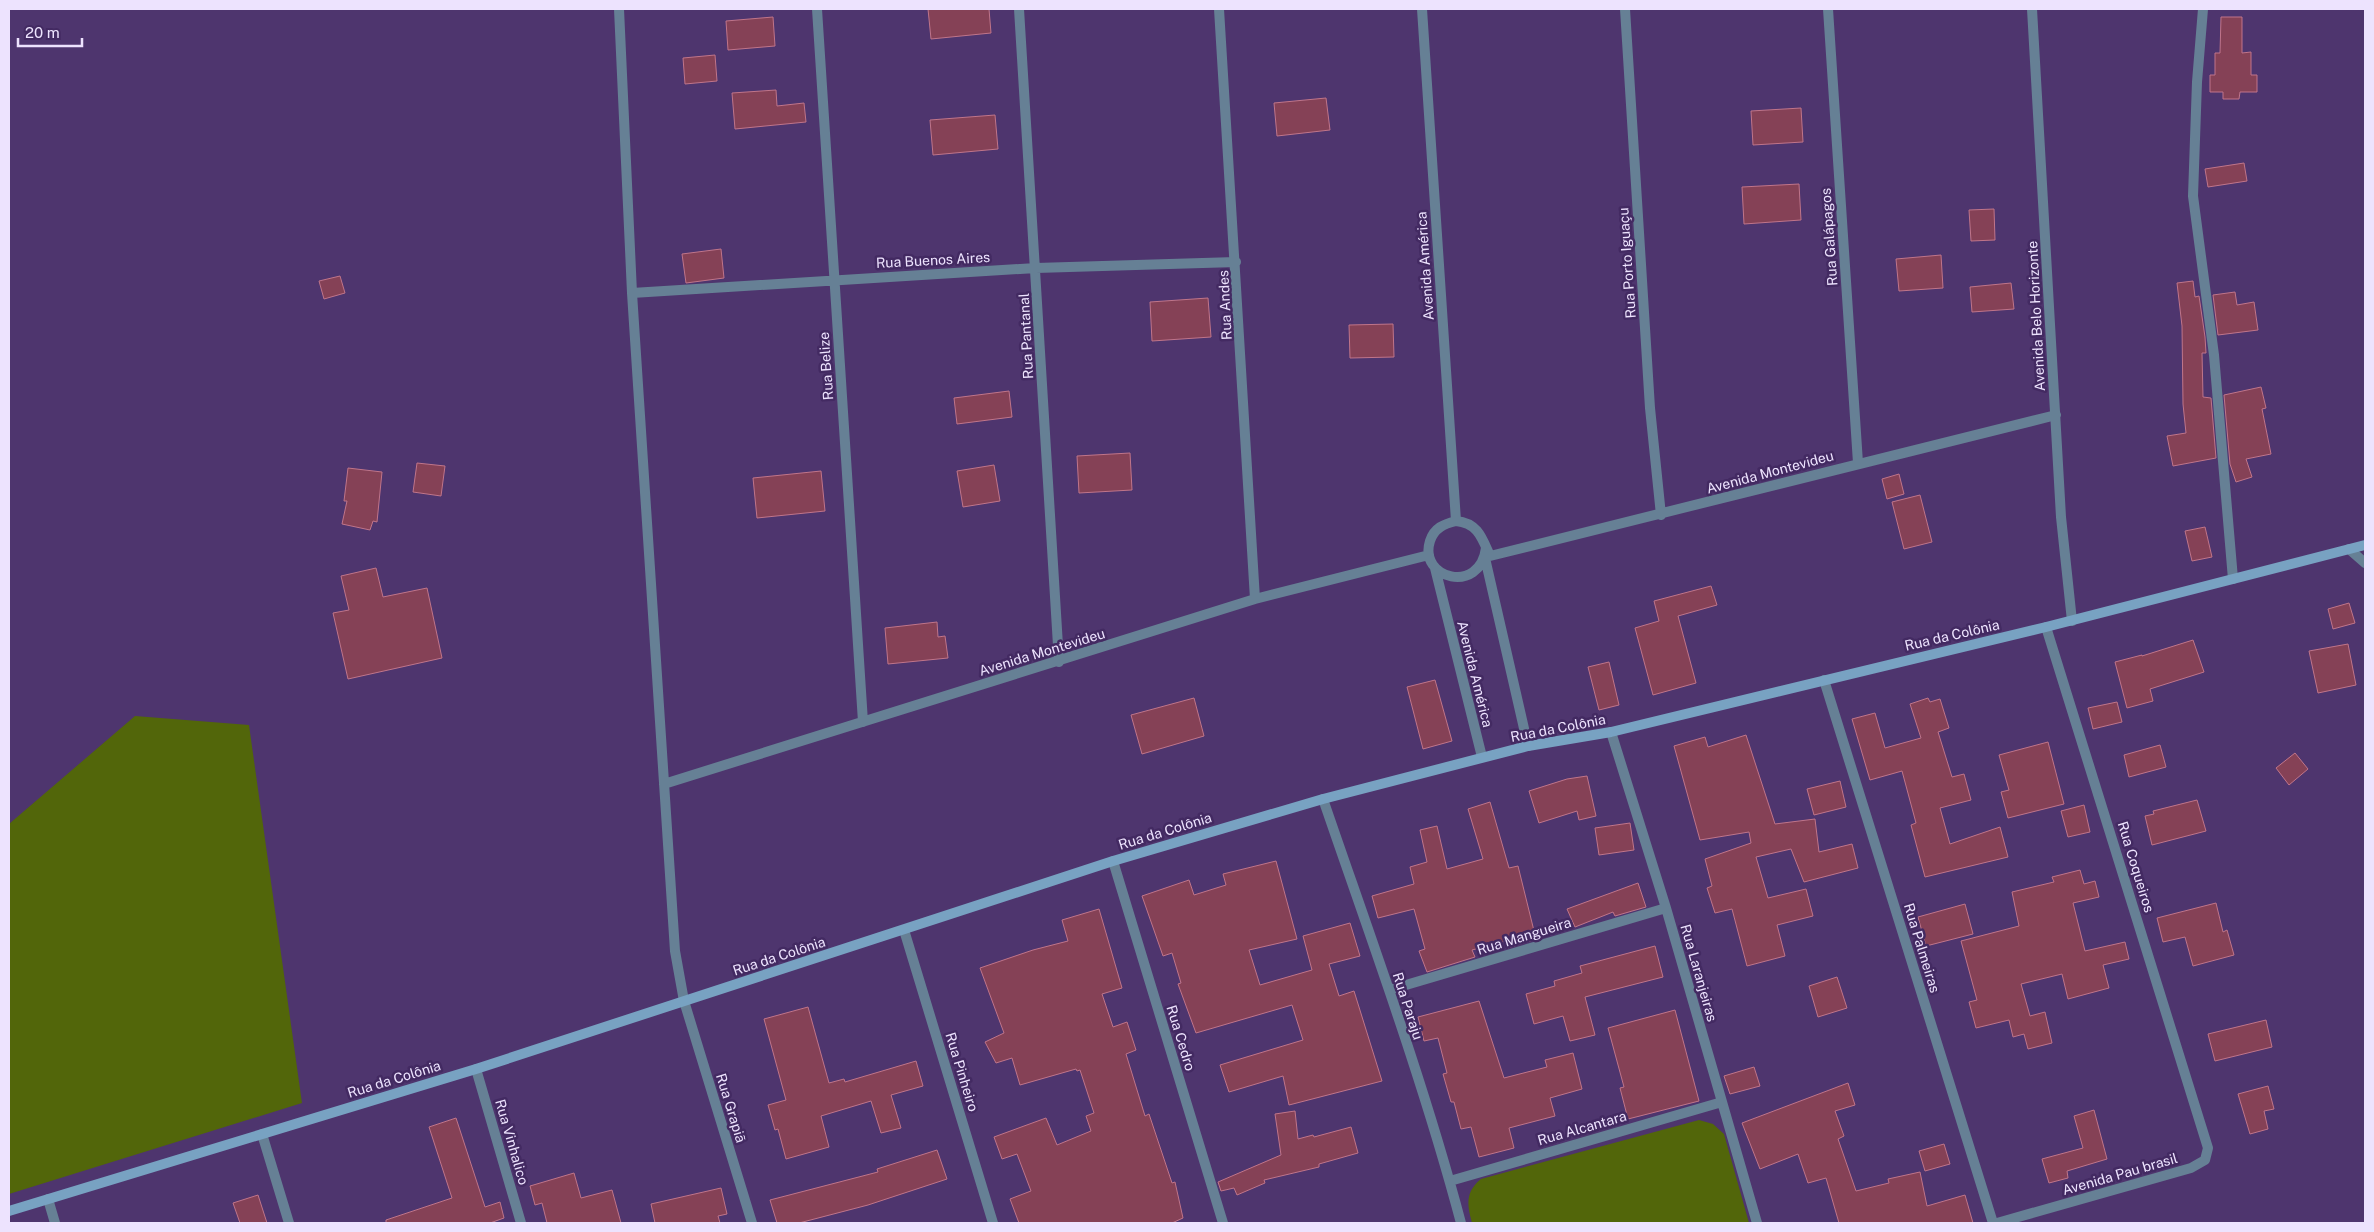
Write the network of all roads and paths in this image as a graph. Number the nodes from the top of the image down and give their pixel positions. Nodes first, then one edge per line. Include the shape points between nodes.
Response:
1 (619, 9) edge
2 (817, 9) edge
3 (1019, 9) edge
4 (1219, 9) edge
5 (1422, 9) edge
6 (1625, 9) edge
7 (1828, 9) edge
8 (2032, 9) edge
9 (2203, 9) edge
10 (1236, 262) junction
11 (1036, 268) junction
12 (834, 280) junction
13 (632, 293) junction
14 (2056, 415) junction
15 (1858, 463) junction
16 (1661, 515) junction
17 (1456, 520) junction
18 (2365, 545) edge
19 (2349, 549) junction
20 (1429, 555) junction
21 (1487, 557) junction
22 (2365, 563) edge
23 (1436, 568) junction
24 (2233, 579) junction
25 (1255, 599) junction
26 (2072, 620) junction
27 (2046, 627) junction
28 (1059, 662) junction
29 (1824, 680) junction
30 (863, 722) junction
31 (1611, 732) junction
32 (1528, 746) junction
33 (1482, 758) junction
34 (664, 784) junction
35 (1323, 799) junction
36 (1113, 861) junction
37 (1666, 908) junction
38 (904, 930) junction
39 (1389, 990) junction
40 (684, 1002) junction
41 (476, 1069) junction
42 (1722, 1102) junction
43 (2199, 1115) joint
44 (262, 1134) junction
45 (1450, 1181) junction
46 (48, 1199) junction
47 (9, 1211) edge
48 (55, 1223) edge
49 (289, 1223) edge
50 (521, 1223) edge
51 (752, 1223) edge
52 (993, 1223) edge
53 (1223, 1223) edge
54 (1461, 1223) edge
55 (1758, 1223) edge
56 (1995, 1223) edge

1 - 13 street, Rua Grapiã
2 - 12 street, Rua Belize
3 - 11 street, Rua Pantanal
4 - 10 street, Rua Andes
5 - 17 street, Avenida América
6 - 16 street, Rua Porto Iguaçu via 1650,408
7 - 15 street, Rua Galápagos
8 - 14 street, Avenida Belo Horizonte
9 - 24 street via 2194,196 2214,355
10 - 11 street, Rua Buenos Aires
10 - 25 street, Rua Andes
11 - 12 street, Rua Buenos Aires
11 - 28 street, Rua Pantanal
12 - 13 street, Rua Buenos Aires
12 - 30 street, Rua Belize
13 - 34 street, Rua Grapiã
14 - 15 street, Avenida Montevideu
14 - 26 street, Avenida Belo Horizonte
15 - 16 street, Avenida Montevideu
16 - 21 street, Avenida Montevideu
17 - 20 street via 1435,532
17 - 21 street via 1480,532
18 - 19 main road, Rua da Colônia
19 - 22 street
19 - 24 main road, Rua da Colônia
20 - 23 street
20 - 25 street, Avenida Montevideu
21 - 23 street via 1473,573 1463,577 1448,576
21 - 32 street
23 - 33 street, Avenida América
24 - 26 main road, Rua da Colônia
25 - 28 street, Avenida Montevideu
26 - 27 main road, Rua da Colônia
27 - 29 main road, Rua da Colônia
27 - 43 street, Rua Coqueiros
28 - 30 street, Avenida Montevideu
29 - 31 main road, Rua da Colônia
29 - 56 street, Rua Palmeiras
30 - 34 street, Avenida Montevideu
31 - 32 main road, Rua da Colônia
31 - 37 street, Rua Laranjeiras
32 - 33 main road, Rua da Colônia
33 - 35 main road, Rua da Colônia
34 - 40 street, Rua Grapiã via 675,951
35 - 36 main road, Rua da Colônia
35 - 39 street, Rua Paraju
36 - 38 main road, Rua da Colônia
36 - 53 street, Rua Cedro
37 - 39 street, Rua Mangueira
37 - 42 street, Rua Laranjeiras
38 - 40 main road, Rua da Colônia
38 - 52 street, Rua Pinheiro
39 - 45 street, Rua Paraju
40 - 41 main road, Rua da Colônia
40 - 51 street, Rua Grapiã
41 - 44 main road, Rua da Colônia
41 - 50 street, Rua Vinhalico
42 - 45 street, Rua Alcantara
42 - 55 street, Rua Laranjeiras
43 - 56 street, Avenida Pau brasil via 2208,1148 2205,1160 2191,1168
44 - 46 main road, Rua da Colônia
44 - 49 street
45 - 54 street, Rua Paraju
46 - 47 main road, Rua da Colônia
46 - 48 street

